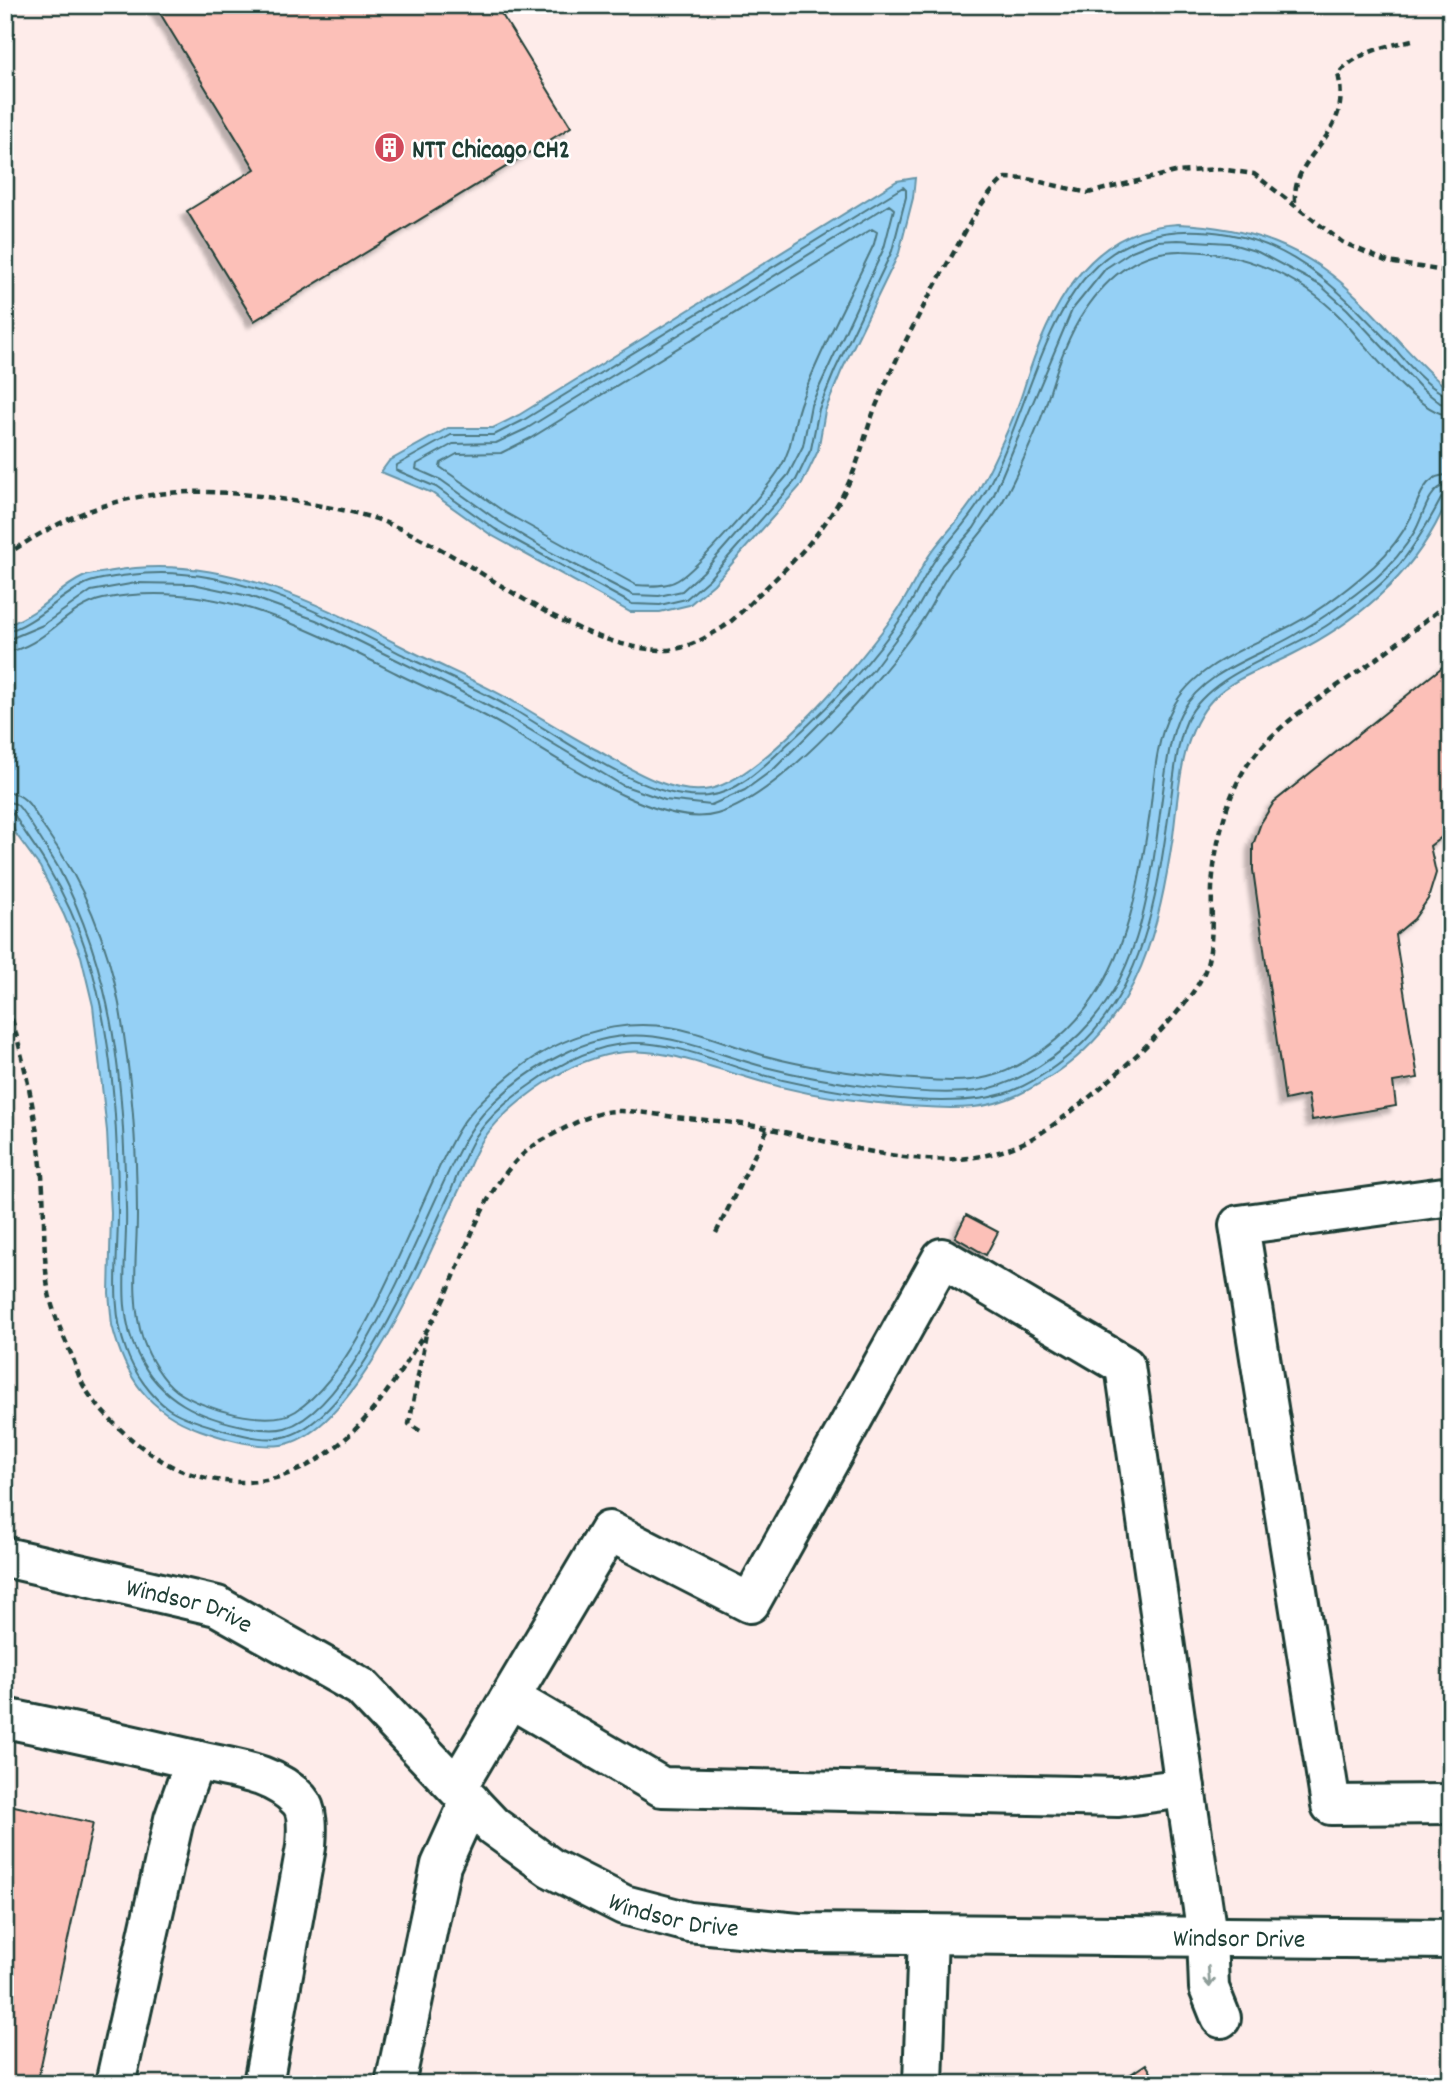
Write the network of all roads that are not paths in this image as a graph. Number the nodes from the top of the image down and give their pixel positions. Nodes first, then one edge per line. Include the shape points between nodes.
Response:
1 (1451, 1196) edge
2 (5, 1558) edge
3 (510, 1698) junction
4 (5, 1718) edge
5 (195, 1760) junction
6 (1185, 1788) junction
7 (464, 1794) junction
8 (1451, 1804) edge
9 (928, 1934) junction
10 (1207, 1935) junction
11 (1451, 1939) edge
12 (1221, 2018) dead end
13 (115, 2084) edge
14 (263, 2084) edge
15 (395, 2084) edge
16 (923, 2084) edge

1 - 8 street via 1239,1225 1331,1805
2 - 7 street, Windsor Drive via 216,1606 360,1687
3 - 6 street via 662,1787 1118,1797
3 - 6 street via 609,1531 750,1603 942,1258 1125,1366
3 - 7 street
4 - 5 street
5 - 13 street via 174,1819
5 - 14 street via 280,1784 301,1802 307,1828
6 - 10 street
7 - 9 street, Windsor Drive via 493,1826 551,1868 624,1905 689,1922 770,1931
7 - 15 street via 441,1865
9 - 10 street, Windsor Drive
9 - 16 street
10 - 11 street, Windsor Drive
10 -> 12 street via 1209,1988

